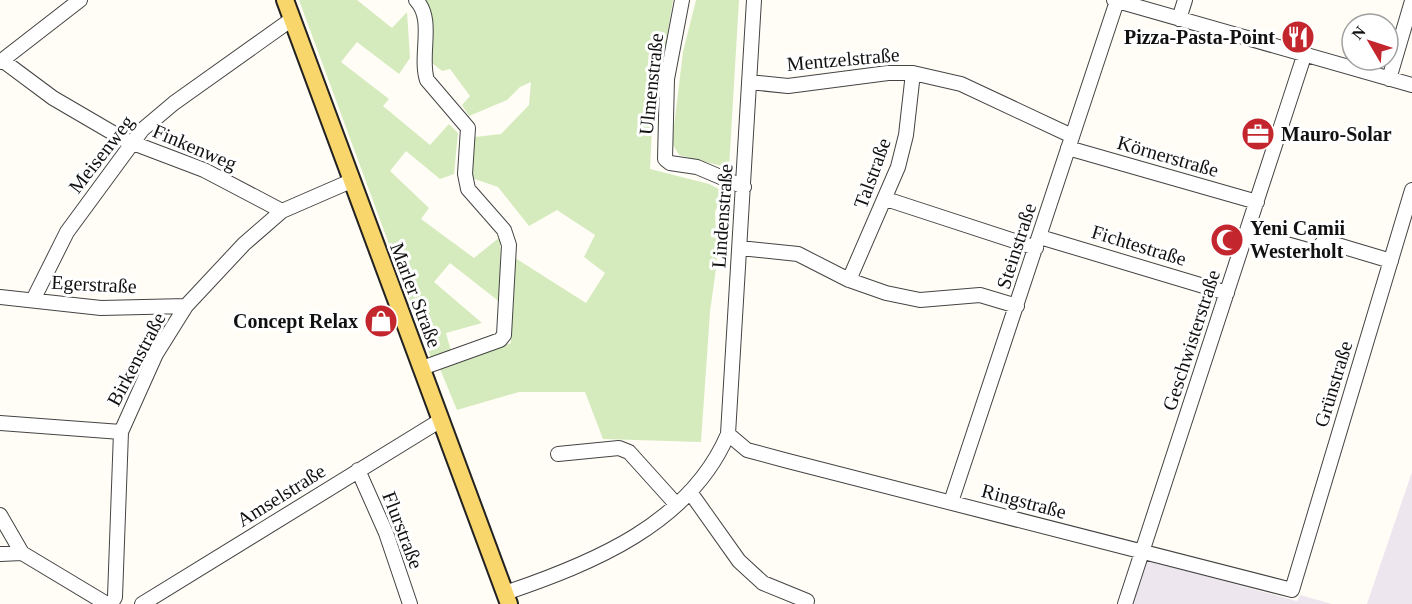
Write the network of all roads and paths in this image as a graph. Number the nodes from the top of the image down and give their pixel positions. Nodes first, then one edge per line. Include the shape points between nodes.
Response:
1 (80, 0) edge
2 (285, 0) edge
3 (416, 0) edge
4 (682, 0) edge
5 (754, 0) edge
6 (1116, 0) edge
7 (1185, 0) edge
8 (1412, 1) edge
9 (292, 19) junction
10 (1179, 19) junction
11 (1305, 53) junction
12 (1, 61) edge
13 (913, 73) junction
14 (1389, 79) junction
15 (749, 82) junction
16 (1412, 85) edge
17 (133, 142) junction
18 (1070, 142) junction
19 (351, 181) junction
20 (744, 186) junction
21 (1412, 190) edge
22 (886, 199) junction
23 (1257, 202) junction
24 (282, 211) junction
25 (1247, 233) junction
26 (1038, 242) junction
27 (740, 248) junction
28 (1391, 261) junction
29 (849, 280) junction
30 (1227, 293) junction
31 (0, 297) edge
32 (33, 300) junction
33 (186, 306) junction
34 (1017, 306) junction
35 (422, 368) junction
36 (441, 420) junction
37 (0, 423) edge
38 (121, 432) junction
39 (728, 434) junction
40 (747, 450) junction
41 (558, 454) dead end
42 (719, 455) junction
43 (358, 470) junction
44 (690, 492) junction
45 (951, 502) junction
46 (675, 503) junction
47 (0, 515) edge
48 (1142, 551) junction
49 (22, 553) junction
50 (0, 554) edge
51 (1292, 590) joint
52 (507, 598) edge
53 (807, 601) dead end
54 (109, 604) edge
55 (142, 604) edge
56 (410, 604) edge
57 (1125, 604) edge

1 - 12 street
2 - 9 main road, Marler Straße
3 - 35 street via 425,22 427,80 468,128 468,189 504,230 509,245 504,335 500,340
4 - 20 street, Ulmenstraße via 667,79 665,159 698,167
5 - 15 street, Lindenstraße
6 - 10 street
6 - 18 street, Steinstraße
7 - 10 street
8 - 14 street
9 - 17 street, Meisenweg via 154,118
9 - 19 main road, Marler Straße
10 - 11 street
11 - 14 street
11 - 23 street, Geschwisterstraße
12 - 17 street, Finkenweg via 53,98
13 - 15 street, Mentzelstraße via 788,86
13 - 18 street, Mentzelstraße via 961,84
13 - 22 street, Talstraße via 906,135
14 - 16 street
15 - 20 street, Lindenstraße
17 - 24 street, Finkenweg via 204,170
17 - 32 street, Meisenweg via 67,232
18 - 23 street, Körnerstraße
18 - 26 street, Steinstraße
19 - 24 street, Birkenstraße
19 - 35 main road, Marler Straße
20 - 27 street, Lindenstraße
21 - 28 street, Grünstraße
22 - 26 street, Fichtestraße
22 - 29 street, Talstraße
23 - 25 street, Geschwisterstraße
24 - 33 street, Birkenstraße via 244,244
25 - 28 street via 1315,252 1324,241
25 - 30 street, Geschwisterstraße
26 - 30 street, Fichtestraße
26 - 34 street, Steinstraße
27 - 29 street via 798,254
27 - 39 street, Lindenstraße
28 - 51 street, Grünstraße
29 - 34 street via 920,300 980,295
30 - 48 street, Geschwisterstraße
31 - 32 street, Egerstraße
32 - 33 street, Egerstraße via 101,308
33 - 38 street, Birkenstraße via 156,354
34 - 45 street, Steinstraße
35 - 36 main road, Marler Straße
36 - 43 street, Amselstraße
36 - 52 main road, Marler Straße
37 - 38 street
38 - 54 street, Birkenstraße via 115,597
39 - 40 street, Ringstraße
39 - 42 street, Lindenstraße
40 - 42 street, Ringstraße
40 - 45 street, Ringstraße
41 - 46 street via 620,448
42 - 44 street, Lindenstraße
43 - 55 street, Amselstraße
43 - 56 street, Flurstraße via 386,533
44 - 46 street, Lindenstraße
44 - 53 street via 747,568 763,583
45 - 48 street, Ringstraße
46 - 52 street, Lindenstraße via 636,536 604,555
47 - 49 street
48 - 51 street, Ringstraße
48 - 57 street, Geschwisterstraße
49 - 50 street
49 - 54 street

